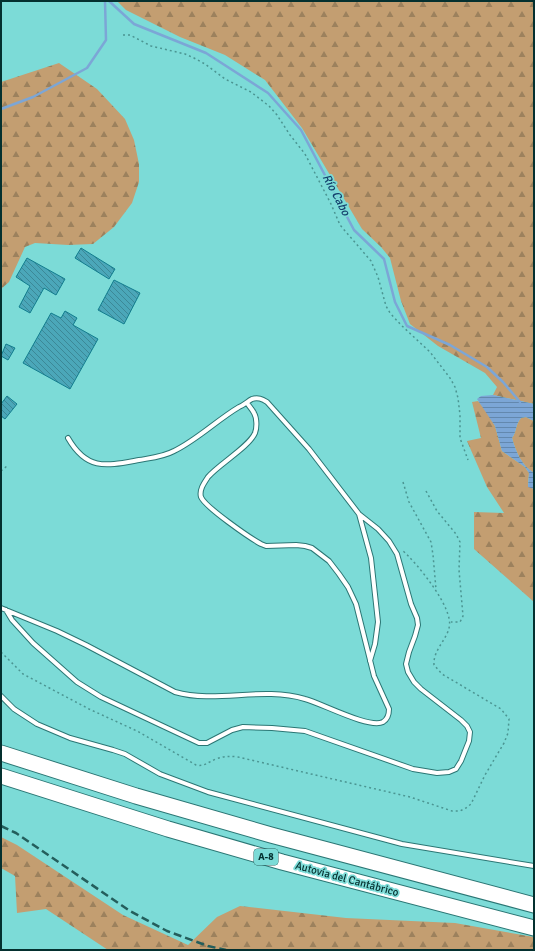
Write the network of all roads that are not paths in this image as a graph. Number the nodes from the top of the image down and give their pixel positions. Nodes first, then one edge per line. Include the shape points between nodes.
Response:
1 (247, 403) junction
2 (68, 438) dead end
3 (359, 514) junction
4 (3, 609) edge
5 (370, 661) junction
6 (1, 696) edge
7 (1, 753) edge
8 (1, 776) edge
9 (534, 866) edge
10 (534, 905) edge
11 (534, 928) edge

1 - 2 lane via 173,452 144,460 112,465 89,461 76,450
1 - 3 lane via 253,398 261,398 266,402 310,449
1 - 5 lane via 254,413 254,435 212,472 202,486 201,497 214,510 261,544 305,546 318,551 329,561 348,587 356,604
3 - 4 lane via 378,529 397,554 417,618 418,625 406,664 408,672 421,689 468,726 469,741 461,761 456,769 449,772 438,774 413,769 305,731 243,727 207,743 199,743 100,697 77,682 33,643
3 - 5 lane via 371,558 378,622
4 - 5 lane via 79,641 175,692 193,696 287,694 307,699 348,716 377,723 387,719 389,709
6 - 9 lane via 14,709 37,724 70,738 125,754 160,774 208,792 402,844
7 - 10 highway, Autovía del Cantábrico / A-8 via 271,836
8 - 11 highway, Autovía del Cantábrico / A-8 via 282,862

